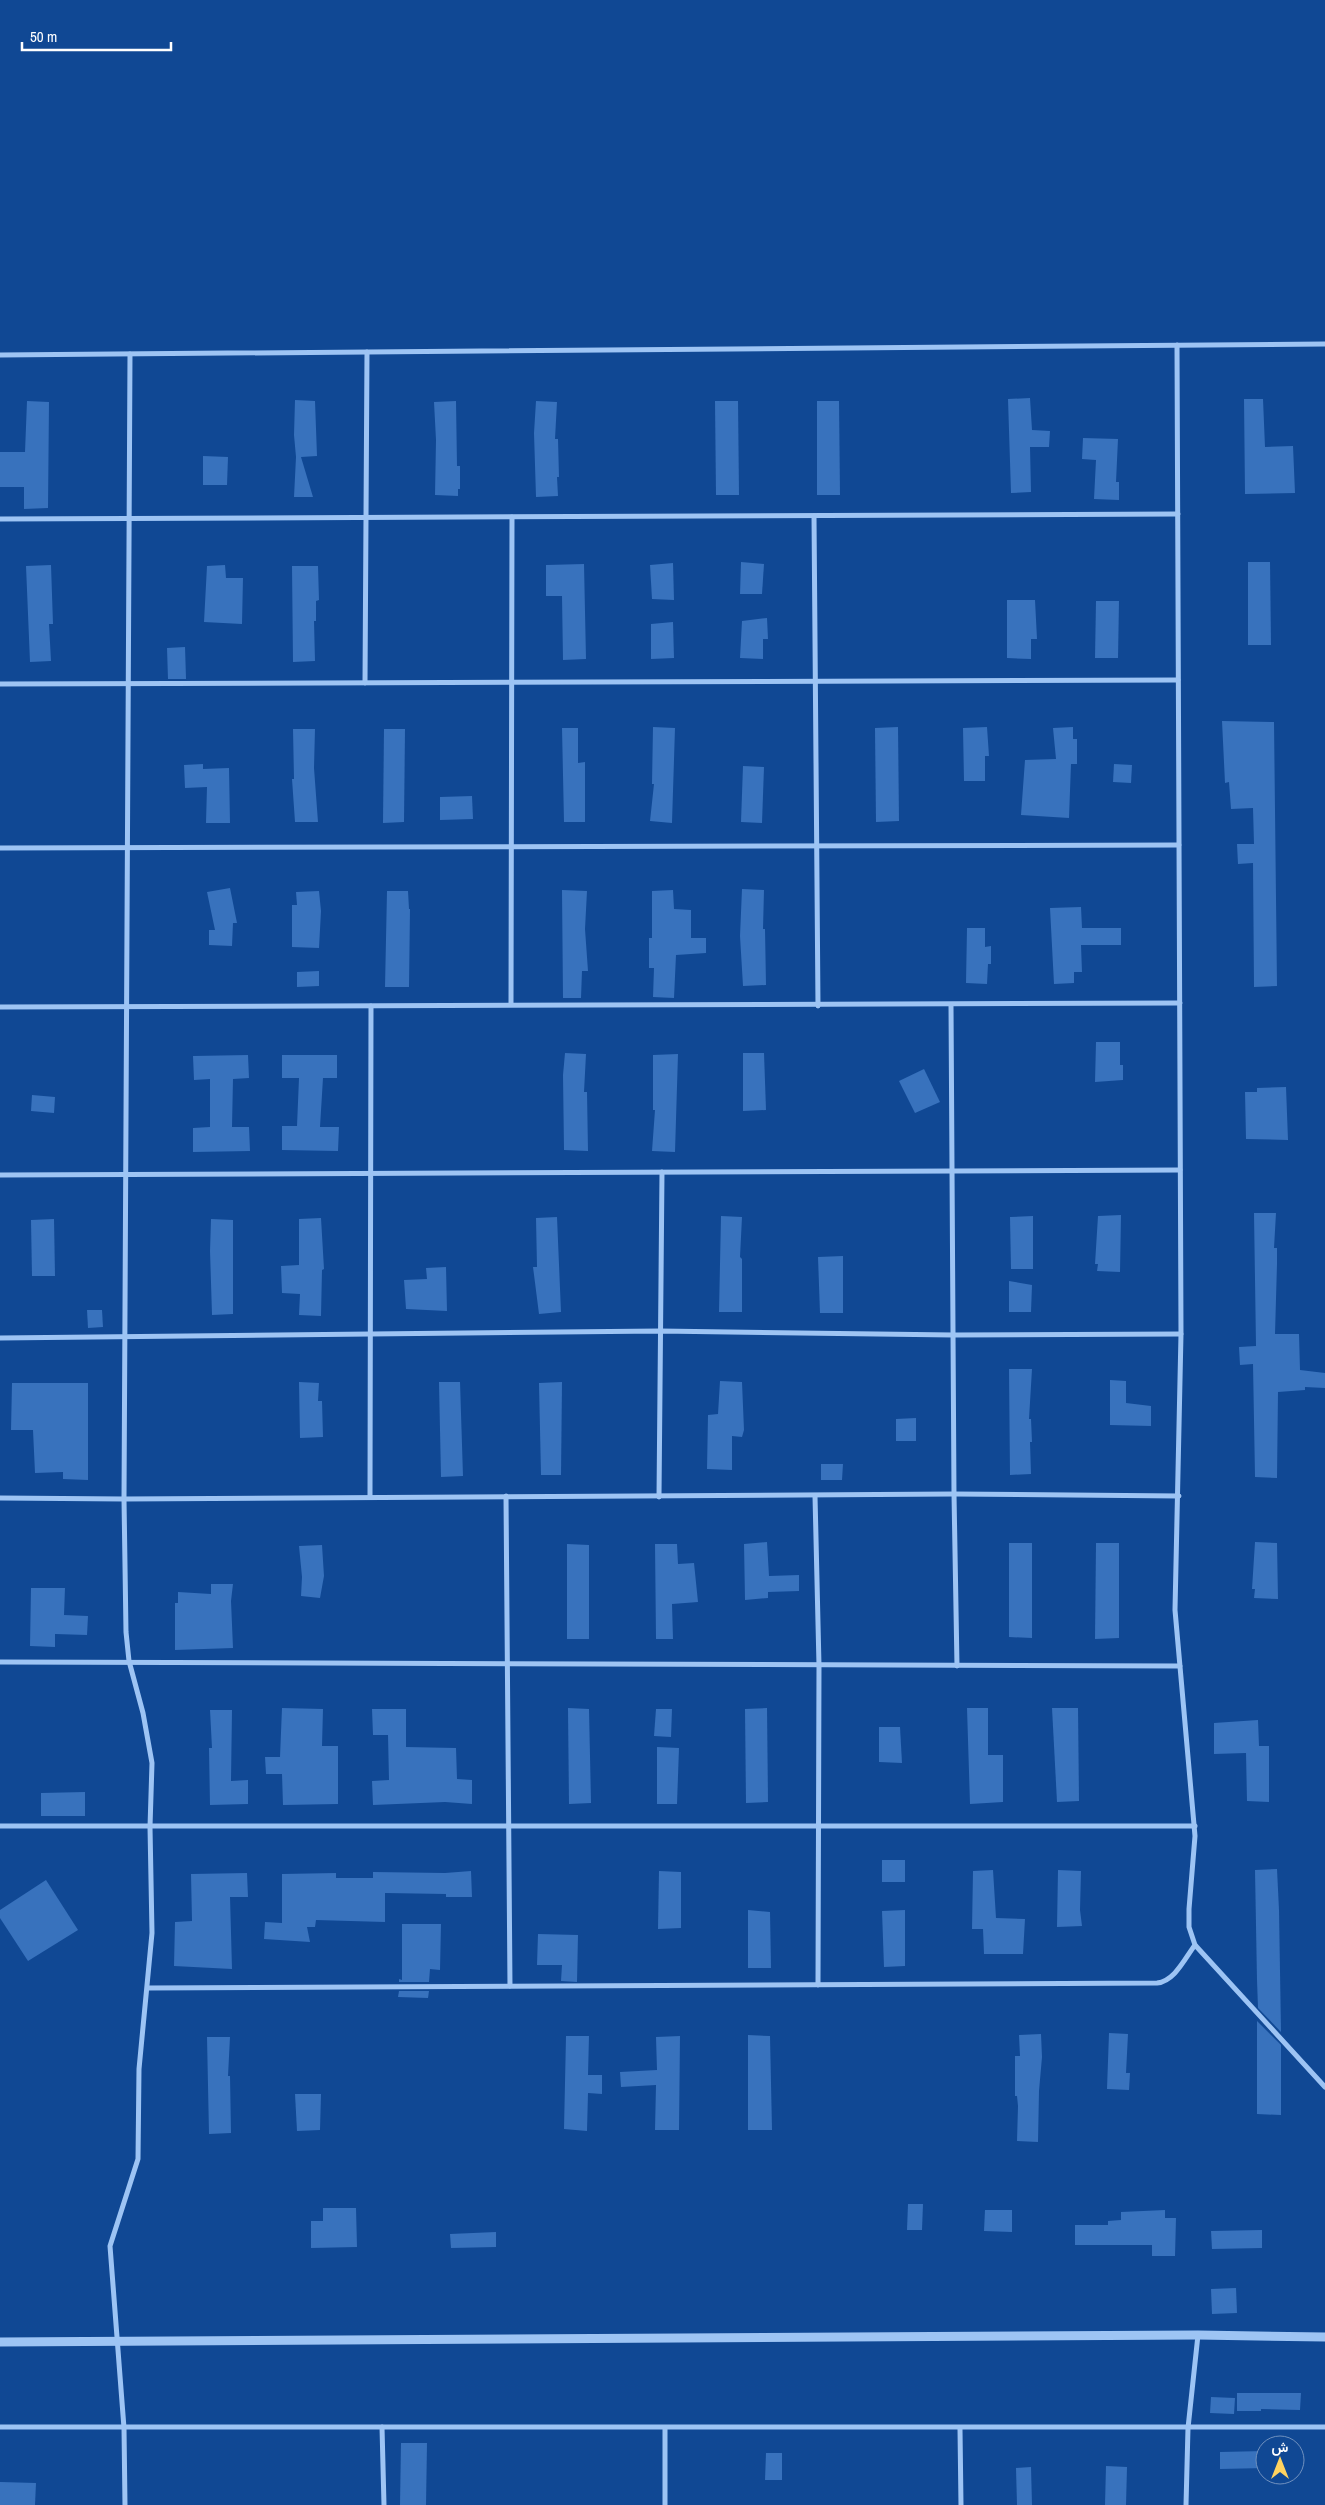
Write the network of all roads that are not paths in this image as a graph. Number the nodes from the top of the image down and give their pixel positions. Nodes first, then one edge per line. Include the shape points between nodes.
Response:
1 (1325, 344) edge
2 (1177, 345) junction
3 (367, 352) junction
4 (130, 354) junction
5 (0, 355) edge
6 (1178, 514) junction
7 (814, 516) junction
8 (512, 517) junction
9 (366, 518) junction
10 (0, 519) edge
11 (129, 519) junction
12 (1178, 680) junction
13 (815, 681) junction
14 (512, 682) junction
15 (128, 683) junction
16 (365, 683) junction
17 (0, 684) edge
18 (512, 846) junction
19 (817, 846) junction
20 (1179, 846) junction
21 (128, 847) junction
22 (0, 848) edge
23 (1180, 1003) junction
24 (511, 1004) junction
25 (951, 1005) junction
26 (126, 1006) junction
27 (371, 1006) junction
28 (818, 1006) junction
29 (0, 1007) edge
30 (1180, 1170) junction
31 (952, 1171) junction
32 (662, 1172) junction
33 (372, 1173) junction
34 (126, 1174) junction
35 (0, 1175) edge
36 (660, 1331) junction
37 (372, 1334) junction
38 (1182, 1334) junction
39 (953, 1335) junction
40 (0, 1338) edge
41 (125, 1338) junction
42 (954, 1494) junction
43 (370, 1496) junction
44 (506, 1496) junction
45 (815, 1496) junction
46 (1179, 1496) junction
47 (660, 1497) junction
48 (0, 1498) edge
49 (124, 1499) junction
50 (129, 1661) junction
51 (0, 1662) edge
52 (508, 1664) junction
53 (820, 1665) junction
54 (957, 1666) junction
55 (1180, 1666) junction
56 (0, 1826) edge
57 (508, 1826) junction
58 (818, 1826) junction
59 (1194, 1826) junction
60 (150, 1827) junction
61 (1194, 1945) junction
62 (818, 1985) junction
63 (510, 1986) junction
64 (148, 1988) junction
65 (1325, 2087) edge
66 (1198, 2335) junction
67 (1325, 2337) edge
68 (118, 2341) junction
69 (0, 2342) edge
70 (0, 2427) edge
71 (382, 2427) junction
72 (1325, 2427) edge
73 (124, 2428) junction
74 (665, 2428) junction
75 (960, 2428) junction
76 (1188, 2428) junction
77 (125, 2505) edge
78 (384, 2505) edge
79 (665, 2505) edge
80 (961, 2505) edge
81 (1186, 2505) edge

1 - 2 street
2 - 3 street
2 - 6 street
3 - 4 street
3 - 9 street
4 - 5 street
4 - 11 street
6 - 7 street
6 - 12 street
7 - 8 street
7 - 13 street
8 - 9 street
8 - 14 street
9 - 11 street
9 - 16 street
10 - 11 street
11 - 15 street
12 - 13 street
12 - 20 street
13 - 14 street
13 - 19 street
14 - 16 street
14 - 18 street
15 - 16 street
15 - 17 street
15 - 21 street
18 - 19 street
18 - 21 street
18 - 24 street
19 - 20 street
19 - 28 street
20 - 23 street
21 - 22 street
21 - 26 street
23 - 25 street
23 - 30 street
24 - 27 street
24 - 28 street
25 - 28 street
25 - 31 street
26 - 27 street
26 - 29 street
26 - 34 street
27 - 33 street
30 - 31 street
30 - 38 street
31 - 32 street
31 - 39 street
32 - 33 street
32 - 36 street
33 - 34 street
33 - 37 street
34 - 35 street
34 - 41 street
36 - 37 street
36 - 39 street
36 - 47 street
37 - 41 street
37 - 43 street
38 - 39 street
38 - 46 street
39 - 42 street
40 - 41 street
41 - 49 street
42 - 45 street
42 - 46 street
42 - 54 street
43 - 44 street
43 - 49 street
44 - 47 street
44 - 52 street
45 - 47 street
45 - 53 street
46 - 55 street via 1175,1610
48 - 49 street
49 - 50 street
50 - 51 street
50 - 52 street
50 - 60 street via 152,1763
52 - 53 street
52 - 57 street
53 - 54 street
53 - 58 street
54 - 55 street
55 - 59 street
56 - 60 street
57 - 58 street
57 - 60 street
57 - 63 street
58 - 59 street
58 - 62 street
59 - 61 street via 1189,1927
60 - 64 street via 152,1933
61 - 62 street via 1172,1976 1163,1982
61 - 65 street
62 - 63 street
63 - 64 street
64 - 68 street via 139,2077 138,2159 110,2246
66 - 67 street
66 - 68 street
66 - 76 street
68 - 69 street
68 - 73 street
70 - 73 street
71 - 73 street
71 - 74 street
71 - 78 street
72 - 76 street
73 - 77 street
74 - 75 street
74 - 79 street
75 - 76 street
75 - 80 street
76 - 81 street

